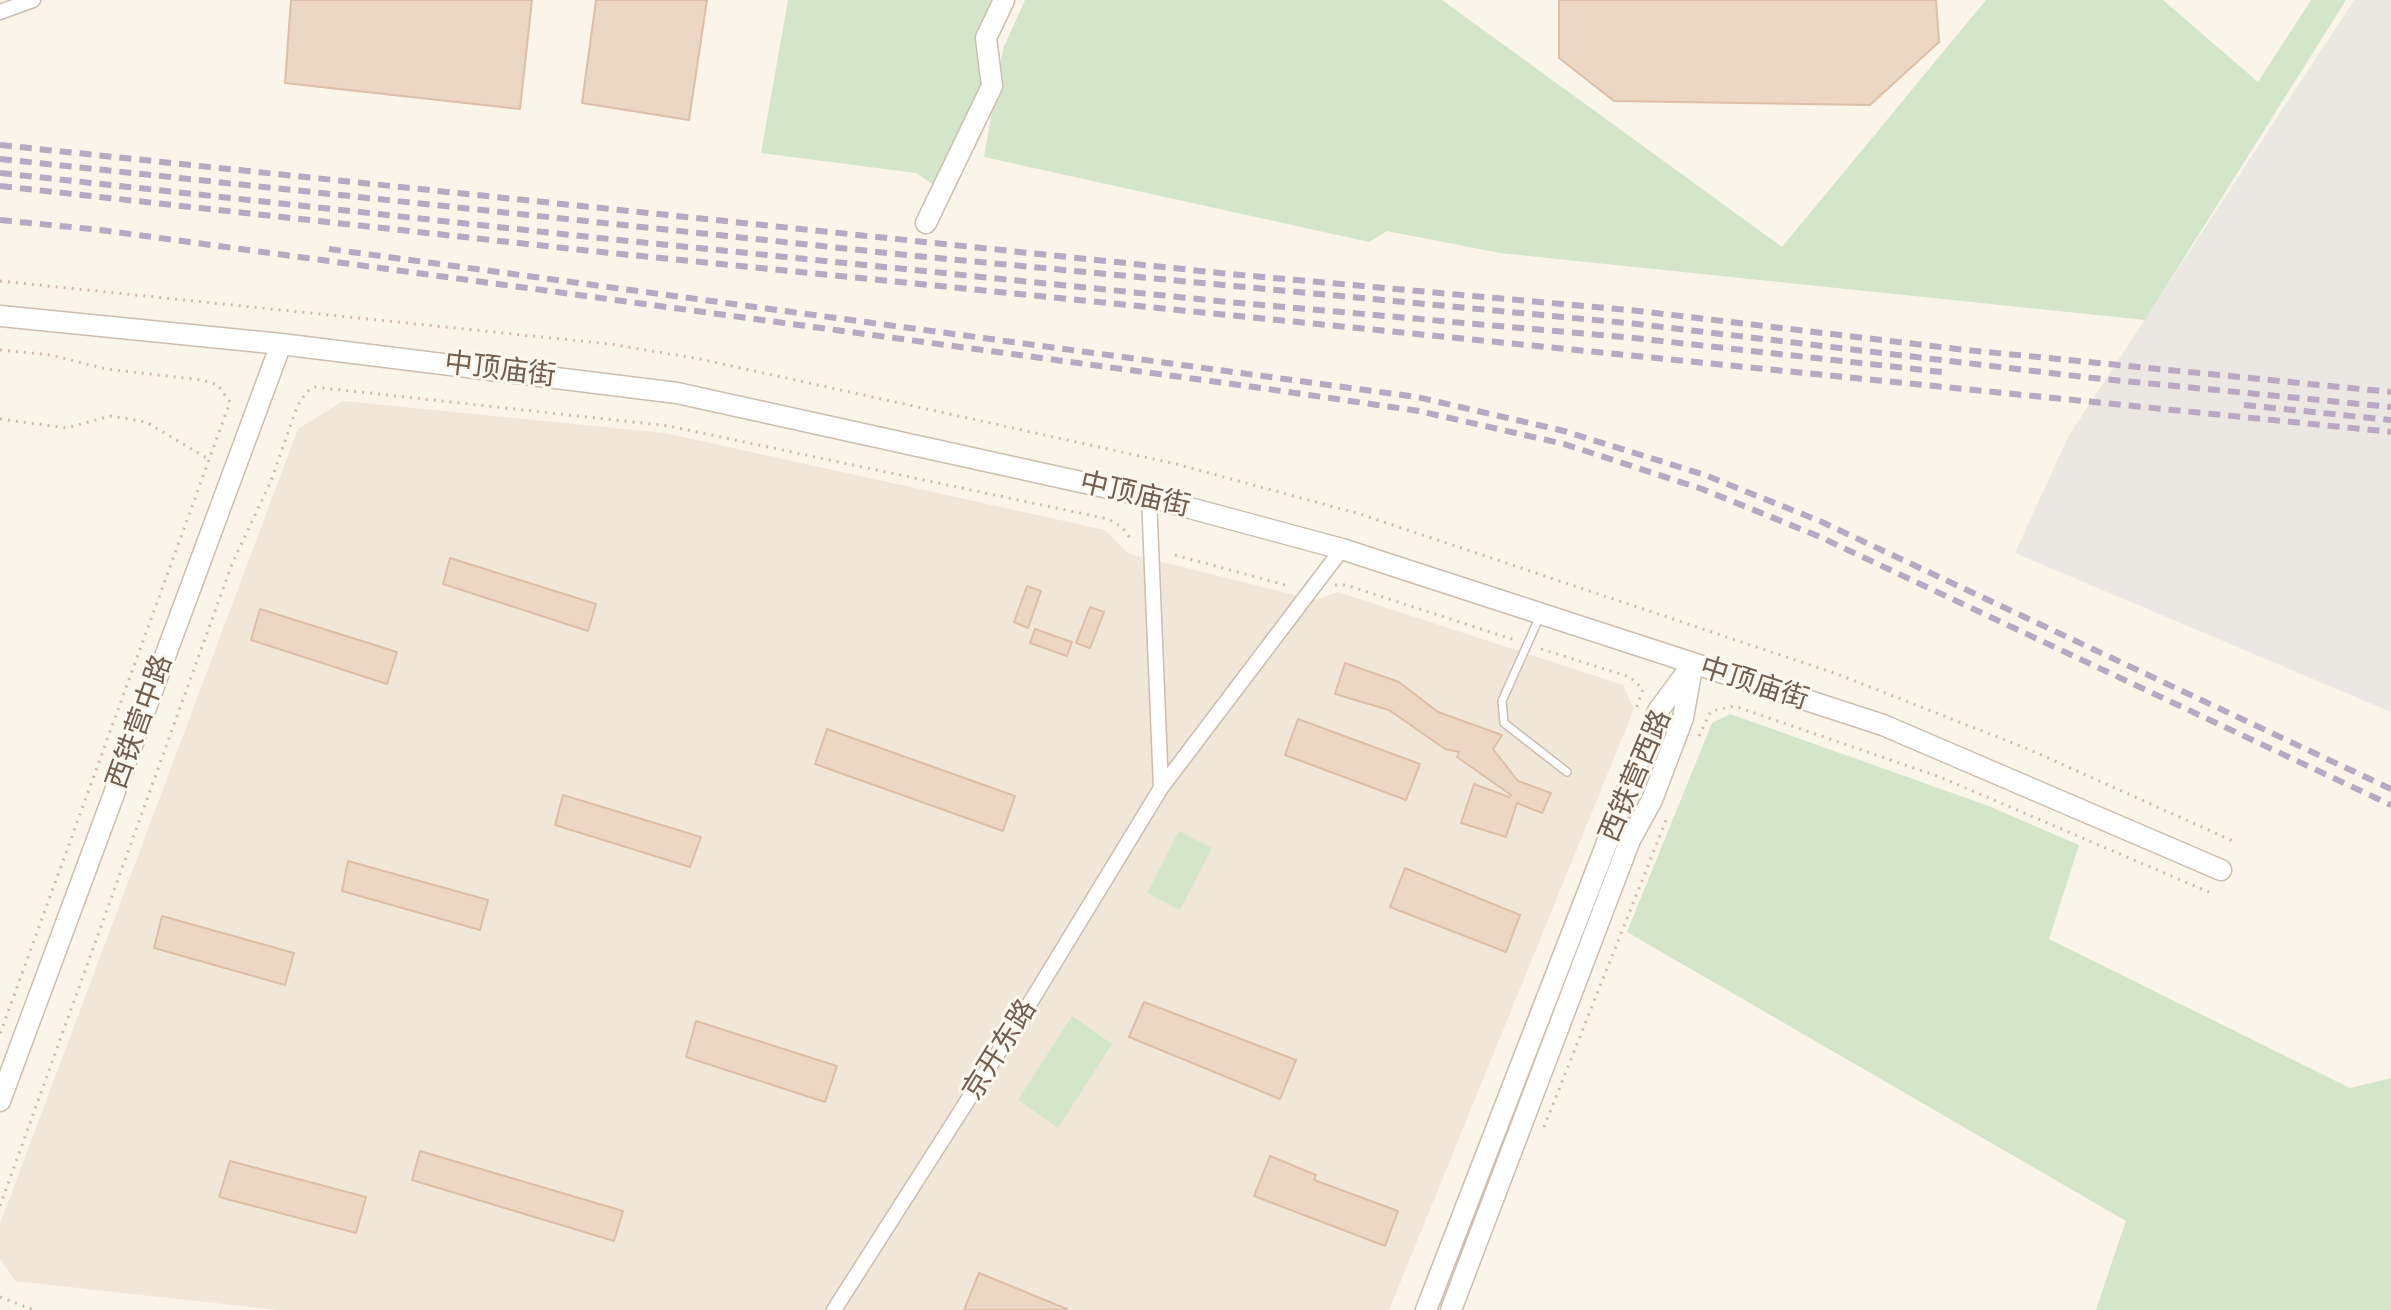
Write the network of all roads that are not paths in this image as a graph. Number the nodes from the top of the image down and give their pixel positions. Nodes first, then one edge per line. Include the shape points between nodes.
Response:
1 (33, 0) edge
2 (1004, 0) edge
3 (0, 12) edge
4 (926, 223) dead end
5 (0, 316) edge
6 (281, 344) junction
7 (1149, 497) junction
8 (1342, 549) junction
9 (1540, 614) junction
10 (1692, 665) junction
11 (1567, 772) dead end
12 (1161, 788) junction
13 (2221, 870) dead end
14 (0, 1101) edge
15 (834, 1310) edge
16 (1426, 1310) edge
17 (1451, 1310) edge

1 - 3 street
2 - 4 street via 986,38 992,86
5 - 6 street, 中顶庙街
6 - 7 street, 中顶庙街 via 677,393
6 - 14 street, 西铁营中路
7 - 8 street, 中顶庙街
7 - 12 street
8 - 9 street, 中顶庙街
8 - 12 street
9 - 10 street, 中顶庙街
9 - 11 lane via 1502,701 1504,723
10 - 13 street, 中顶庙街 via 1883,725
10 - 16 street, 西铁营西路 via 1658,711
10 - 17 street, 西铁营西路 via 1683,718 1652,800 1630,840
12 - 15 street, 京开东路

